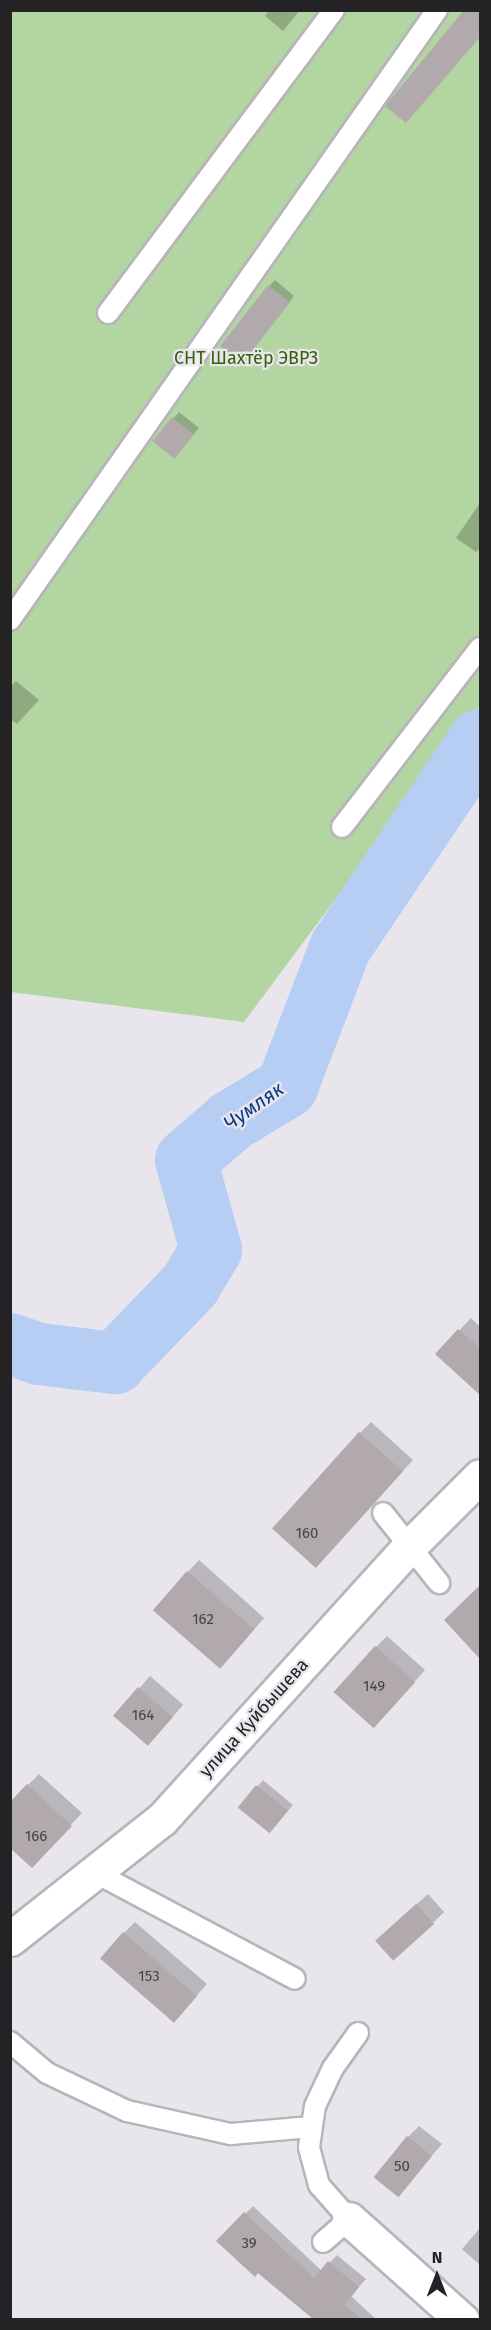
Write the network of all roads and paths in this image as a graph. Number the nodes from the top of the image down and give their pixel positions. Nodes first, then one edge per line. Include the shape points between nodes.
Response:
1 (334, 10) edge
2 (437, 10) edge
3 (108, 313) dead end
4 (10, 620) edge
5 (480, 648) edge
6 (342, 827) dead end
7 (480, 1476) edge
8 (383, 1513) dead end
9 (409, 1547) junction
10 (439, 1583) dead end
11 (96, 1874) junction
12 (10, 1939) edge
13 (295, 1979) dead end
14 (358, 2033) dead end
15 (10, 2042) edge
16 (311, 2127) junction
17 (349, 2218) junction
18 (323, 2242) dead end
19 (462, 2319) edge

1 - 3 lane
2 - 4 lane
5 - 6 lane
7 - 9 street, улица Куйбышева
8 - 9 lane
9 - 10 lane
9 - 11 street, улица Куйбышева via 162,1819
11 - 12 street, улица Куйбышева
11 - 13 lane
14 - 16 lane via 333,2068 315,2106
15 - 16 lane via 47,2073 128,2111 231,2134
16 - 17 lane via 309,2147 319,2186
17 - 18 lane
17 - 19 street

